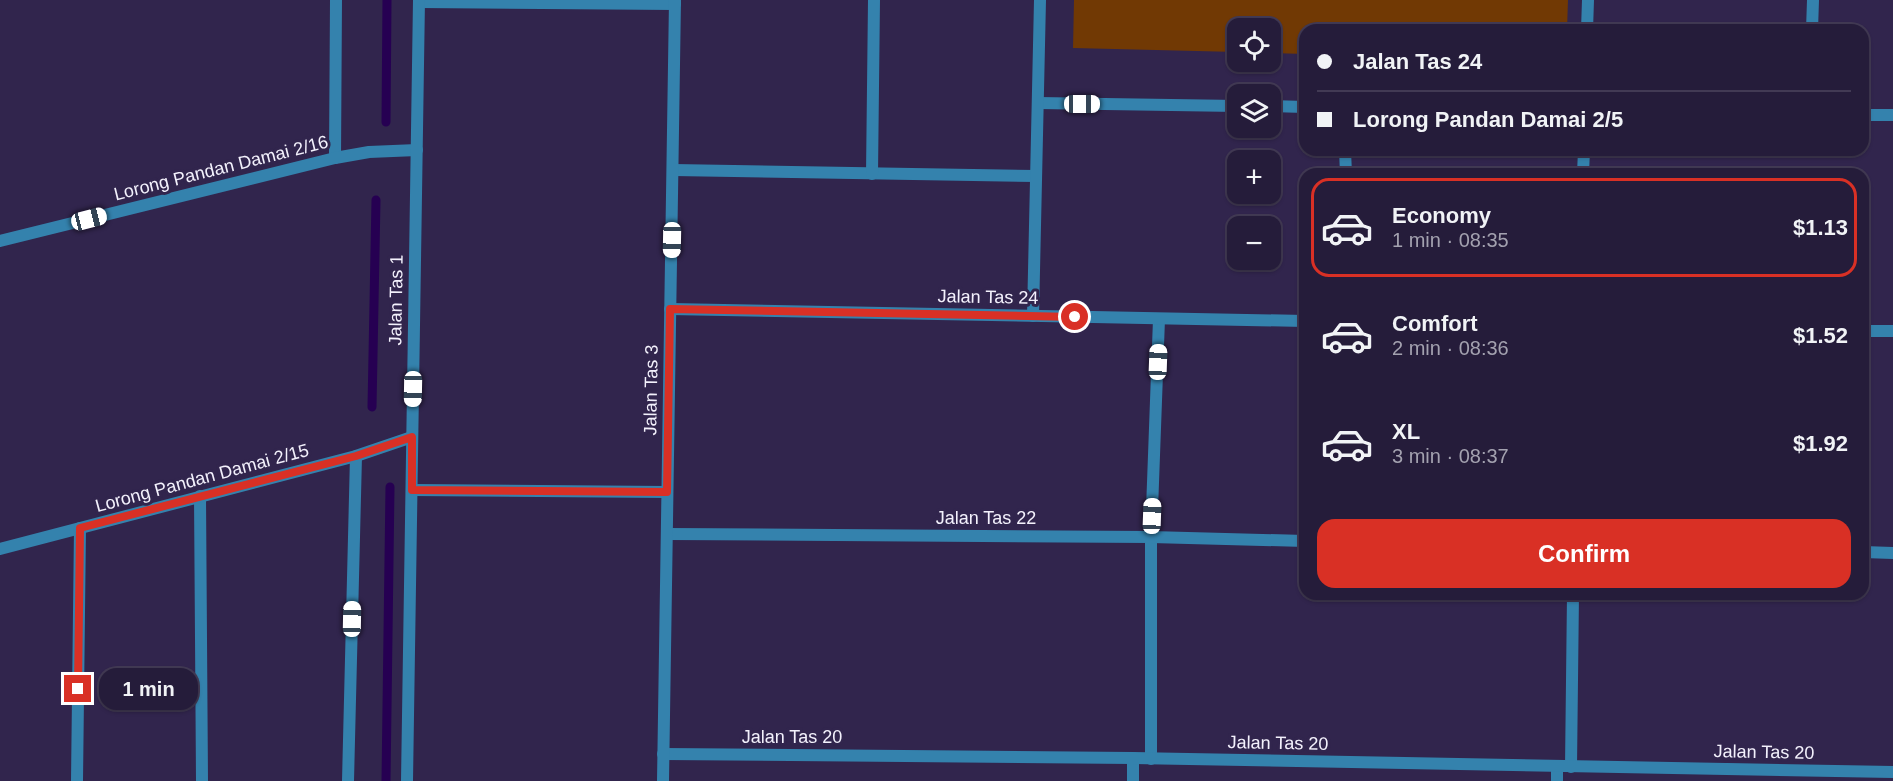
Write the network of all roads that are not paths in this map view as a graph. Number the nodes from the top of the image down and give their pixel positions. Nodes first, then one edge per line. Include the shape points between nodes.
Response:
1 (336, 0) edge
2 (874, 0) edge
3 (1040, 0) edge
4 (1588, 0) edge
5 (1813, 0) edge
6 (419, 1) edge
7 (675, 2) edge
8 (1587, 24) edge
9 (1812, 24) edge
10 (1038, 103) junction
11 (1227, 106) edge
12 (1281, 106) edge
13 (1299, 107) edge
14 (1869, 115) edge
15 (1893, 115) edge
16 (417, 150) junction
17 (335, 158) junction
18 (673, 170) junction
19 (872, 174) junction
20 (1036, 176) junction
21 (0, 241) edge
22 (670, 309) junction
23 (1033, 316) junction
24 (1160, 319) junction
25 (1299, 321) edge
26 (1869, 331) edge
27 (1893, 331) edge
28 (412, 437) junction
29 (356, 456) junction
30 (412, 490) junction
31 (667, 492) junction
32 (200, 496) junction
33 (80, 528) junction
34 (667, 534) junction
35 (1151, 537) junction
36 (1299, 541) edge
37 (0, 549) edge
38 (1869, 552) edge
39 (1893, 553) edge
40 (1573, 600) edge
41 (663, 754) junction
42 (1133, 758) junction
43 (1151, 759) junction
44 (1557, 767) junction
45 (1571, 767) junction
46 (1893, 772) edge
47 (77, 781) edge
48 (202, 781) edge
49 (348, 781) edge
50 (407, 781) edge
51 (663, 781) edge
52 (1133, 781) edge
53 (1557, 781) edge

1 - 17 street
2 - 19 street
3 - 10 street
4 - 8 street
5 - 9 street
6 - 7 street
6 - 16 street, Jalan Tas 1
7 - 18 street, Jalan Tas 3
10 - 11 street
10 - 20 street
12 - 13 street
14 - 15 street
16 - 17 street, Lorong Pandan Damai 2/16
16 - 28 street, Jalan Tas 1
17 - 21 street, Lorong Pandan Damai 2/16
18 - 19 street
18 - 22 street, Jalan Tas 3
19 - 20 street
20 - 23 street
22 - 23 street, Jalan Tas 24
22 - 31 street, Jalan Tas 3
23 - 24 street, Jalan Tas 24
24 - 25 street, Jalan Tas 24
24 - 35 street
26 - 27 street
28 - 29 street, Lorong Pandan Damai 2/15
28 - 30 street, Jalan Tas 1
29 - 32 street, Lorong Pandan Damai 2/15
29 - 49 street
30 - 31 street
30 - 50 street, Jalan Tas 1
31 - 34 street, Jalan Tas 3
32 - 33 street, Lorong Pandan Damai 2/15
32 - 48 street
33 - 37 street, Lorong Pandan Damai 2/15
33 - 47 street
34 - 35 street, Jalan Tas 22
34 - 41 street, Jalan Tas 3
35 - 36 street, Jalan Tas 22
35 - 43 street
38 - 39 street
40 - 45 street
41 - 42 street, Jalan Tas 20
41 - 51 street, Jalan Tas 3
42 - 43 street, Jalan Tas 20
42 - 52 street
43 - 44 street, Jalan Tas 20
44 - 45 street, Jalan Tas 20
44 - 53 street
45 - 46 street, Jalan Tas 20

